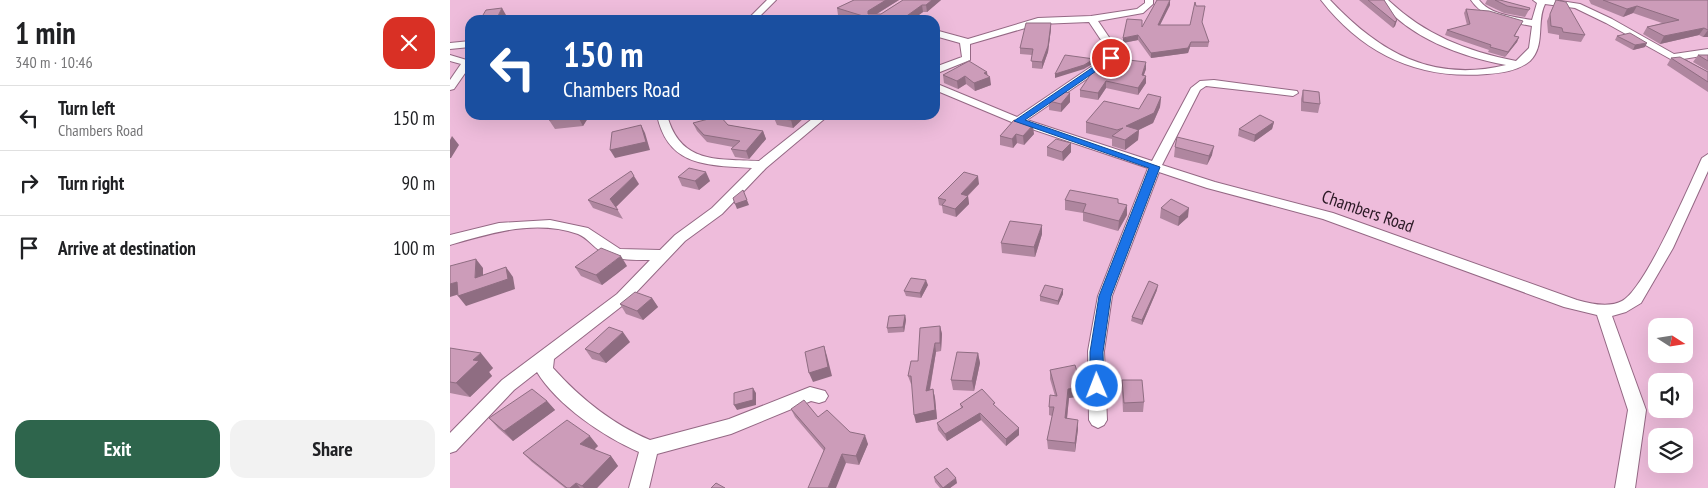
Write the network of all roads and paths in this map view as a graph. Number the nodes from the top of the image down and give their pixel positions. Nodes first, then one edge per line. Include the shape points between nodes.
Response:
1 (772, 0) edge
2 (1149, 0) edge
3 (1324, 0) edge
4 (1382, 0) edge
5 (1475, 0) edge
6 (1540, 1) edge
7 (1576, 3) edge
8 (756, 15) edge
9 (1091, 19) junction
10 (1536, 24) junction
11 (940, 35) edge
12 (964, 42) junction
13 (465, 45) edge
14 (451, 48) edge
15 (1708, 52) edge
16 (1674, 57) junction
17 (450, 58) edge
18 (465, 63) edge
19 (1519, 65) junction
20 (465, 67) edge
21 (940, 69) edge
22 (1708, 77) edge
23 (450, 87) edge
24 (940, 88) edge
25 (1293, 93) dead end
26 (663, 120) edge
27 (818, 120) edge
28 (1018, 121) junction
29 (1708, 158) edge
30 (762, 165) junction
31 (1155, 167) junction
32 (450, 240) edge
33 (661, 255) junction
34 (1603, 311) junction
35 (546, 357) junction
36 (819, 396) dead end
37 (1098, 420) dead end
38 (450, 445) edge
39 (649, 448) junction
40 (639, 488) edge
41 (1625, 488) edge

1 - 8 street
2 - 9 street via 1149,4 1140,11
3 - 19 street via 1382,49 1408,64 1452,73
4 - 19 street via 1427,37 1482,59
5 - 10 street via 1480,7 1494,14
6 - 7 street
6 - 10 street
7 - 16 street
9 - 12 street via 1038,21
9 - 28 street via 1114,52 1111,58
10 - 19 street via 1533,51
11 - 12 street
12 - 21 street via 967,58
13 - 14 street
15 - 16 street
16 - 22 street
17 - 18 street
20 - 23 street
24 - 28 street, Chambers Road
25 - 31 street via 1200,84 1174,125
26 - 30 street via 668,138 678,149 695,157
27 - 30 street
28 - 31 street, Chambers Road
29 - 34 street, Chambers Road via 1666,248 1636,299 1623,308
30 - 33 street via 716,211
31 - 34 street, Chambers Road via 1328,216 1568,303
31 - 37 street via 1105,296 1096,352
32 - 33 street via 493,227 540,224 581,230 597,238 608,249 629,255
33 - 35 street via 622,298
34 - 41 street via 1637,410
35 - 38 street via 508,384
35 - 39 street via 544,370 558,386 611,430
36 - 39 street via 810,394 731,426
39 - 40 street

